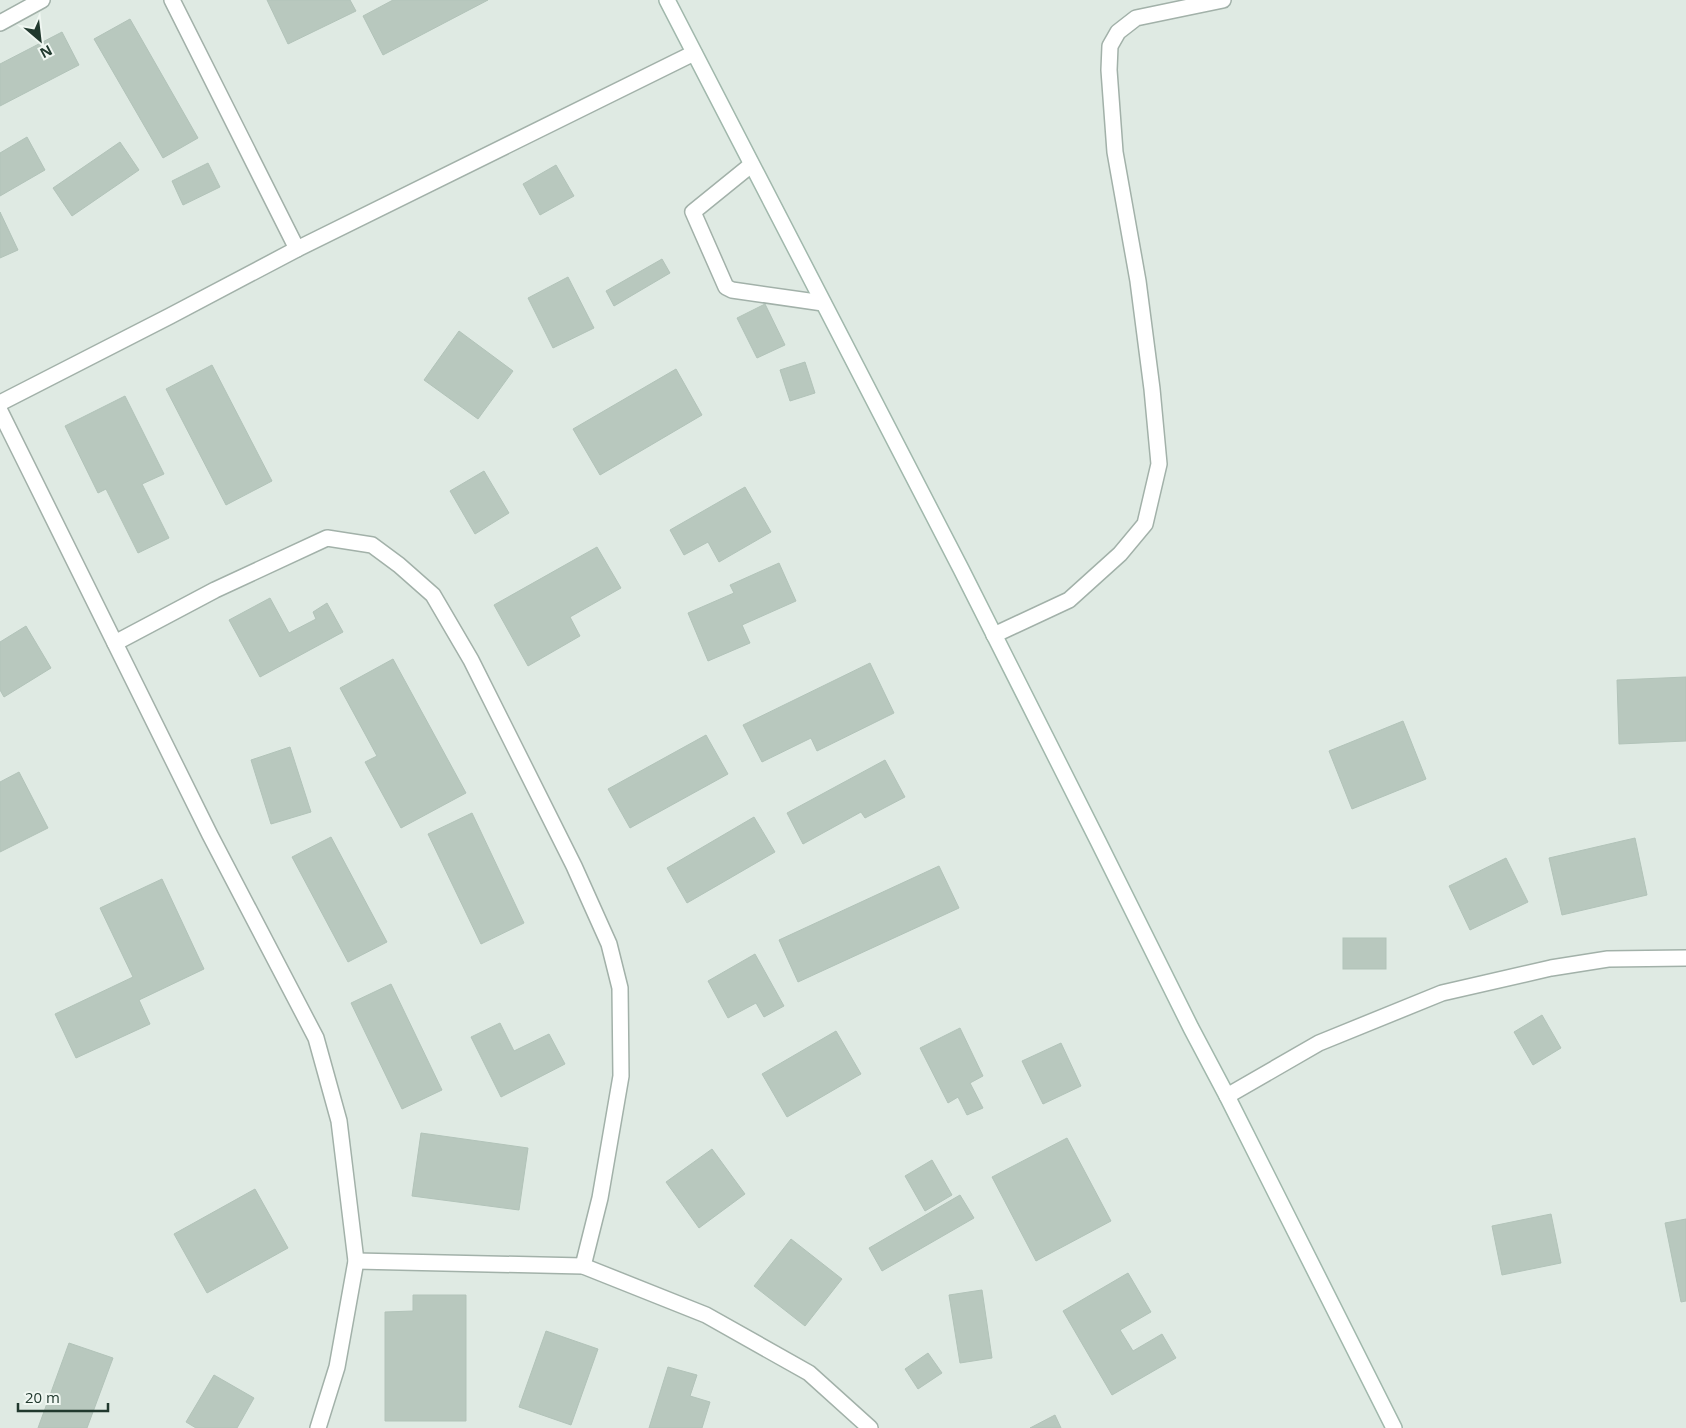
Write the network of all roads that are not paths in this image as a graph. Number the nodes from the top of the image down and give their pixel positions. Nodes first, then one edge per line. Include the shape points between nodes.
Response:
1 (42, 0) edge
2 (172, 0) edge
3 (667, 0) edge
4 (1223, 0) edge
5 (0, 23) edge
6 (694, 53) junction
7 (751, 165) junction
8 (297, 249) junction
9 (823, 303) junction
10 (0, 403) edge
11 (0, 411) edge
12 (994, 635) junction
13 (115, 643) junction
14 (1686, 958) edge
15 (1227, 1096) junction
16 (356, 1261) junction
17 (583, 1266) junction
18 (318, 1428) edge
19 (870, 1428) edge
20 (1394, 1428) edge

1 - 5 street
2 - 8 street
3 - 6 street
4 - 12 street via 1136,18 1118,32 1110,46 1115,152 1138,281 1159,464 1145,524 1120,554 1069,600
6 - 7 street
6 - 8 street
7 - 9 street
7 - 9 street via 693,212 726,287
8 - 10 street
9 - 12 street
11 - 13 street
12 - 15 street
13 - 16 street via 316,1038 339,1121
13 - 17 street via 215,590 327,538 372,545 433,595 471,660 574,866 609,944 620,988 621,1076 600,1198
14 - 15 street via 1608,959 1551,968 1442,994 1319,1043
15 - 20 street
16 - 17 street
16 - 18 street via 338,1367
17 - 19 street via 724,1324 809,1373

